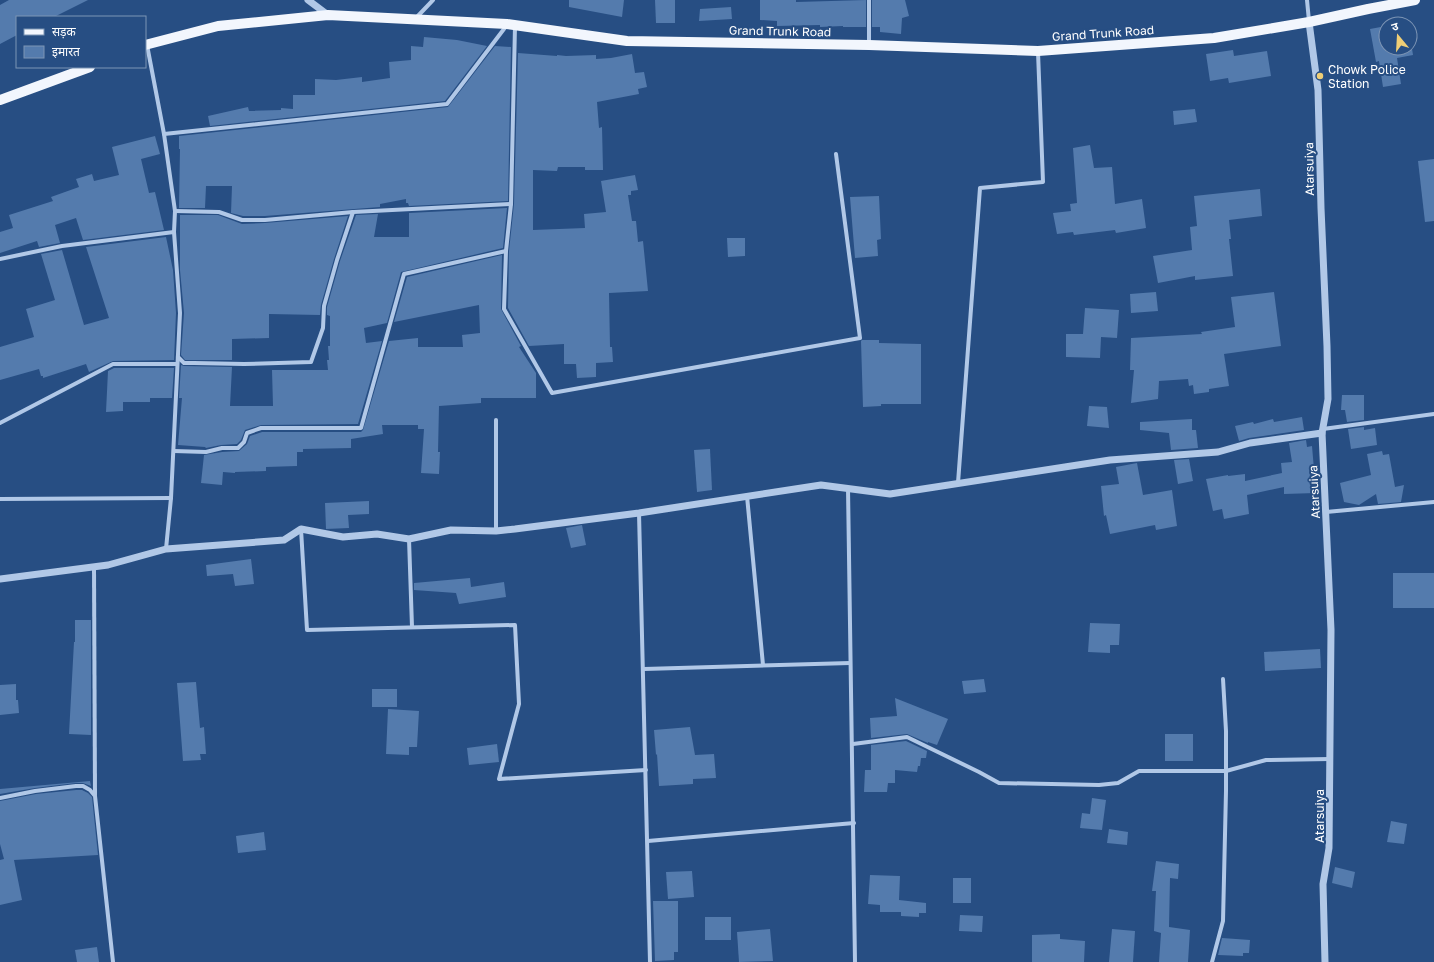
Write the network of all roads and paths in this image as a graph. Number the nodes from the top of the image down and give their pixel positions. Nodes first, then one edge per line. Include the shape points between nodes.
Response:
1 (308, 0) edge
2 (433, 0) edge
3 (869, 0) edge
4 (1307, 0) edge
5 (1416, 0) edge
6 (328, 15) junction
7 (414, 20) junction
8 (1309, 22) junction
9 (511, 25) junction
10 (146, 45) edge
11 (869, 45) junction
12 (1038, 51) junction
13 (87, 68) edge
14 (0, 100) edge
15 (164, 134) junction
16 (836, 154) dead end
17 (511, 204) junction
18 (174, 211) junction
19 (353, 212) junction
20 (174, 232) junction
21 (506, 251) junction
22 (0, 259) edge
23 (178, 357) junction
24 (177, 364) junction
25 (1434, 414) edge
26 (496, 420) dead end
27 (0, 423) edge
28 (1323, 431) junction
29 (174, 451) junction
30 (958, 483) junction
31 (848, 488) junction
32 (747, 496) junction
33 (171, 498) junction
34 (0, 499) edge
35 (1434, 502) edge
36 (1326, 512) junction
37 (639, 513) junction
38 (301, 529) junction
39 (496, 531) junction
40 (409, 539) junction
41 (166, 549) junction
42 (94, 566) junction
43 (0, 578) edge
44 (412, 627) junction
45 (850, 663) junction
46 (763, 666) junction
47 (644, 669) junction
48 (1223, 679) dead end
49 (853, 744) junction
50 (1330, 759) junction
51 (646, 770) junction
52 (1226, 772) junction
53 (94, 796) junction
54 (0, 798) edge
55 (854, 823) junction
56 (648, 840) junction
57 (113, 962) edge
58 (650, 962) edge
59 (855, 962) edge
60 (1212, 962) edge
61 (1325, 962) edge

1 - 6 street
2 - 7 street
3 - 11 street
4 - 8 street
5 - 8 main road, Grand Trunk Road
6 - 7 main road, Grand Trunk Road
6 - 10 main road, Grand Trunk Road via 218,26
7 - 9 main road, Grand Trunk Road
8 - 12 main road, Grand Trunk Road via 1214,38
8 - 28 street, Atarsuiya via 1318,90 1327,346 1328,399
9 - 11 main road, Grand Trunk Road via 627,41
9 - 15 street via 447,104
9 - 17 street
10 - 15 street
11 - 12 main road, Grand Trunk Road
12 - 30 street via 1043,182 980,188
13 - 14 main road
15 - 18 street
16 - 21 street via 860,338 552,393 504,309
17 - 19 street
17 - 21 street
18 - 19 street via 219,212 242,220
18 - 20 street
19 - 23 street via 324,306 323,328 311,362 194,364 184,363
20 - 22 street via 62,246
20 - 23 street via 180,312
21 - 29 street via 404,274 361,428 261,428 247,434 238,448 206,452
23 - 24 street
24 - 27 street via 113,364
24 - 29 street
25 - 28 street
26 - 39 street
28 - 30 street via 1218,452 1110,460
28 - 36 street, Atarsuiya
29 - 33 street
30 - 31 street via 890,494
31 - 32 street via 821,485
31 - 45 street
32 - 37 street
32 - 46 street
33 - 34 street
33 - 41 street
35 - 36 street
36 - 50 street, Atarsuiya via 1331,630
37 - 39 street
37 - 47 street
38 - 40 street via 343,536 377,534
38 - 41 street via 284,540
38 - 44 street via 307,630
39 - 40 street via 451,530
40 - 44 street
41 - 42 street via 108,565
42 - 43 street
42 - 53 street
44 - 51 street via 515,625 519,704 500,779
45 - 46 street
45 - 49 street
46 - 47 street
47 - 51 street
48 - 52 street
49 - 52 street via 907,737 999,783 1098,785 1118,783 1139,771
49 - 55 street
50 - 52 street via 1266,760
50 - 61 street, Atarsuiya via 1329,848 1323,884
51 - 56 street
52 - 60 street via 1223,921
53 - 54 street via 83,786 76,786
53 - 57 street
55 - 56 street
55 - 59 street
56 - 58 street

